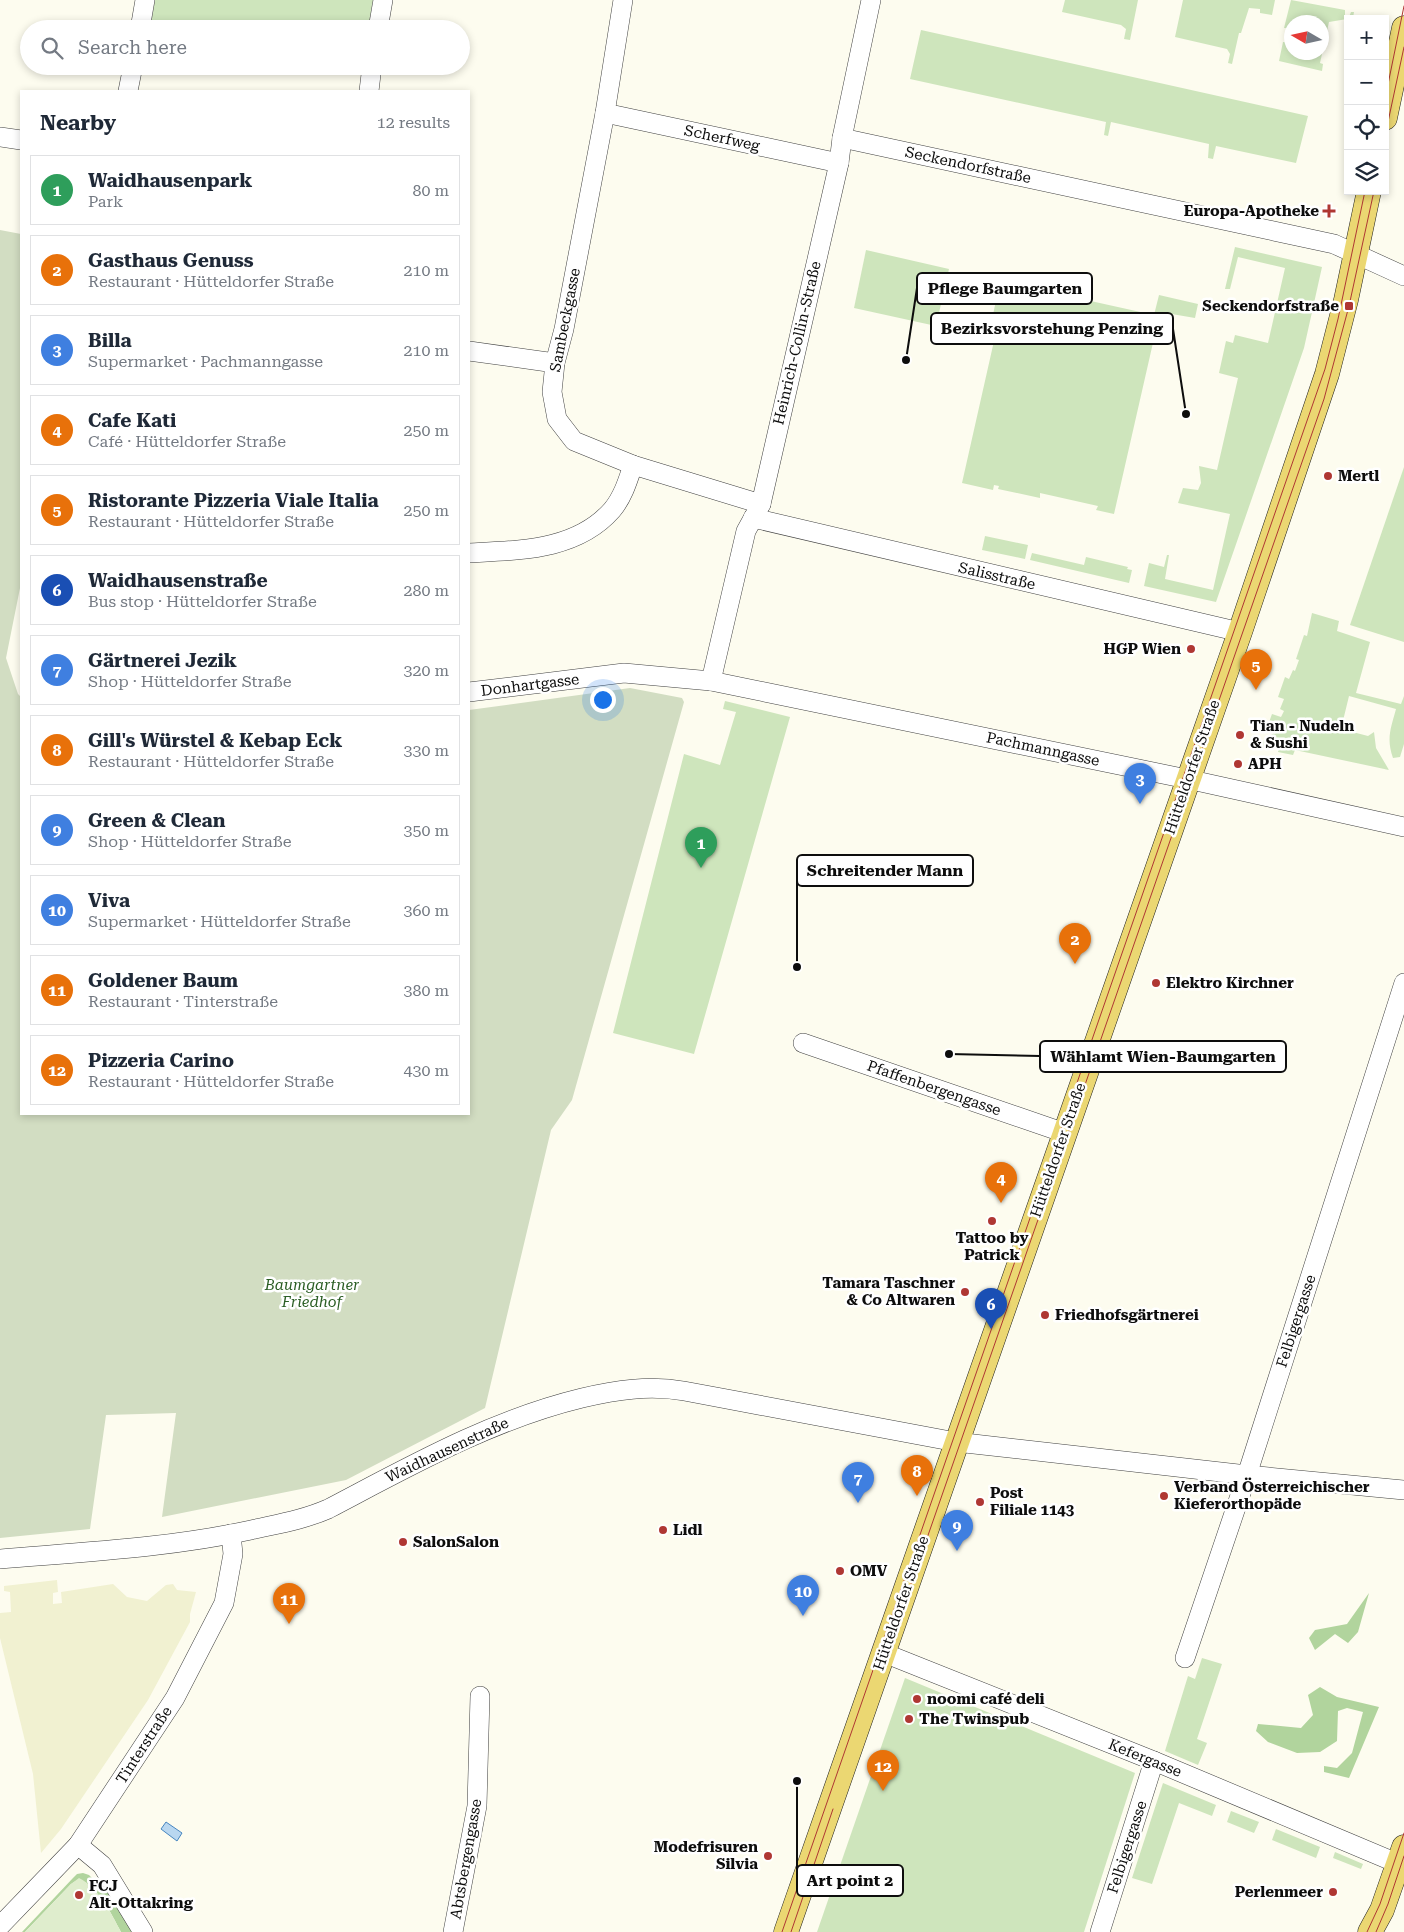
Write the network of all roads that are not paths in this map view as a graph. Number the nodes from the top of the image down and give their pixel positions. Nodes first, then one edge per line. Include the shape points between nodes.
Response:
1 (145, 0) edge
2 (383, 0) edge
3 (623, 0) edge
4 (871, 0) edge
5 (142, 20) edge
6 (380, 20) edge
7 (1404, 28) edge
8 (131, 75) edge
9 (128, 90) edge
10 (1388, 105) edge
11 (605, 113) junction
12 (0, 137) edge
13 (842, 138) junction
14 (20, 140) edge
15 (838, 163) junction
16 (1368, 195) edge
17 (1356, 253) junction
18 (1404, 276) edge
19 (470, 351) edge
20 (555, 363) junction
21 (633, 465) junction
22 (757, 511) junction
23 (470, 553) edge
24 (1240, 632) junction
25 (711, 681) junction
26 (470, 692) edge
27 (1188, 779) junction
28 (1404, 827) edge
29 (1404, 983) edge
30 (803, 1043) dead end
31 (1065, 1133) junction
32 (956, 1442) junction
33 (1247, 1475) junction
34 (1404, 1490) edge
35 (231, 1534) junction
36 (0, 1559) edge
37 (884, 1653) junction
38 (1186, 1658) dead end
39 (480, 1696) dead end
40 (1154, 1761) junction
41 (78, 1845) junction
42 (1402, 1859) edge
43 (0, 1926) edge
44 (143, 1932) edge
45 (453, 1932) edge
46 (786, 1932) edge
47 (1100, 1932) edge
48 (1370, 1932) edge

1 - 5 street
2 - 6 street
3 - 11 street, Sambeckgasse
4 - 13 street, Heinrich-Collin-Straße
7 - 10 main road
8 - 9 street
11 - 15 street, Scherfweg
11 - 20 street, Sambeckgasse
12 - 14 street
13 - 15 street, Heinrich-Collin-Straße
13 - 17 street, Seckendorfstraße via 1334,244
15 - 22 street, Heinrich-Collin-Straße
16 - 17 main road, Hütteldorfer Straße
17 - 18 street, Seckendorfstraße
17 - 24 main road, Hütteldorfer Straße via 1327,374
19 - 20 street
20 - 21 street, Sambeckgasse via 552,392 557,419 574,441
21 - 22 street, Sambeckgasse
21 - 23 street via 612,510 584,534 536,548
22 - 24 street, Salisstraße
22 - 25 street, Heinrich-Collin-Straße via 746,531
24 - 27 main road, Hütteldorfer Straße
25 - 26 street, Donhartgasse via 624,673
25 - 27 street, Pachmanngasse
27 - 28 street, Pachmanngasse
27 - 31 main road, Hütteldorfer Straße
29 - 33 street, Felbigergasse
30 - 31 street, Pfaffenbergengasse
31 - 32 main road, Hütteldorfer Straße
32 - 33 street, Waidhausenstraße
32 - 35 street, Waidhausenstraße via 684,1391 648,1387 630,1389 577,1399 527,1414 463,1439 314,1515
32 - 37 main road, Hütteldorfer Straße
33 - 34 street, Waidhausenstraße
33 - 38 street, Felbigergasse
35 - 36 street, Waidhausenstraße via 172,1544
35 - 41 street, Tinterstraße via 233,1554 224,1603 175,1698
37 - 40 street, Kefergasse
37 - 46 main road, Hütteldorfer Straße
39 - 45 street, Abtsbergengasse via 477,1806
40 - 42 street, Kefergasse
40 - 47 street, Felbigergasse
41 - 43 street, Tinterstraße
41 - 44 street via 102,1865
42 - 48 main road

